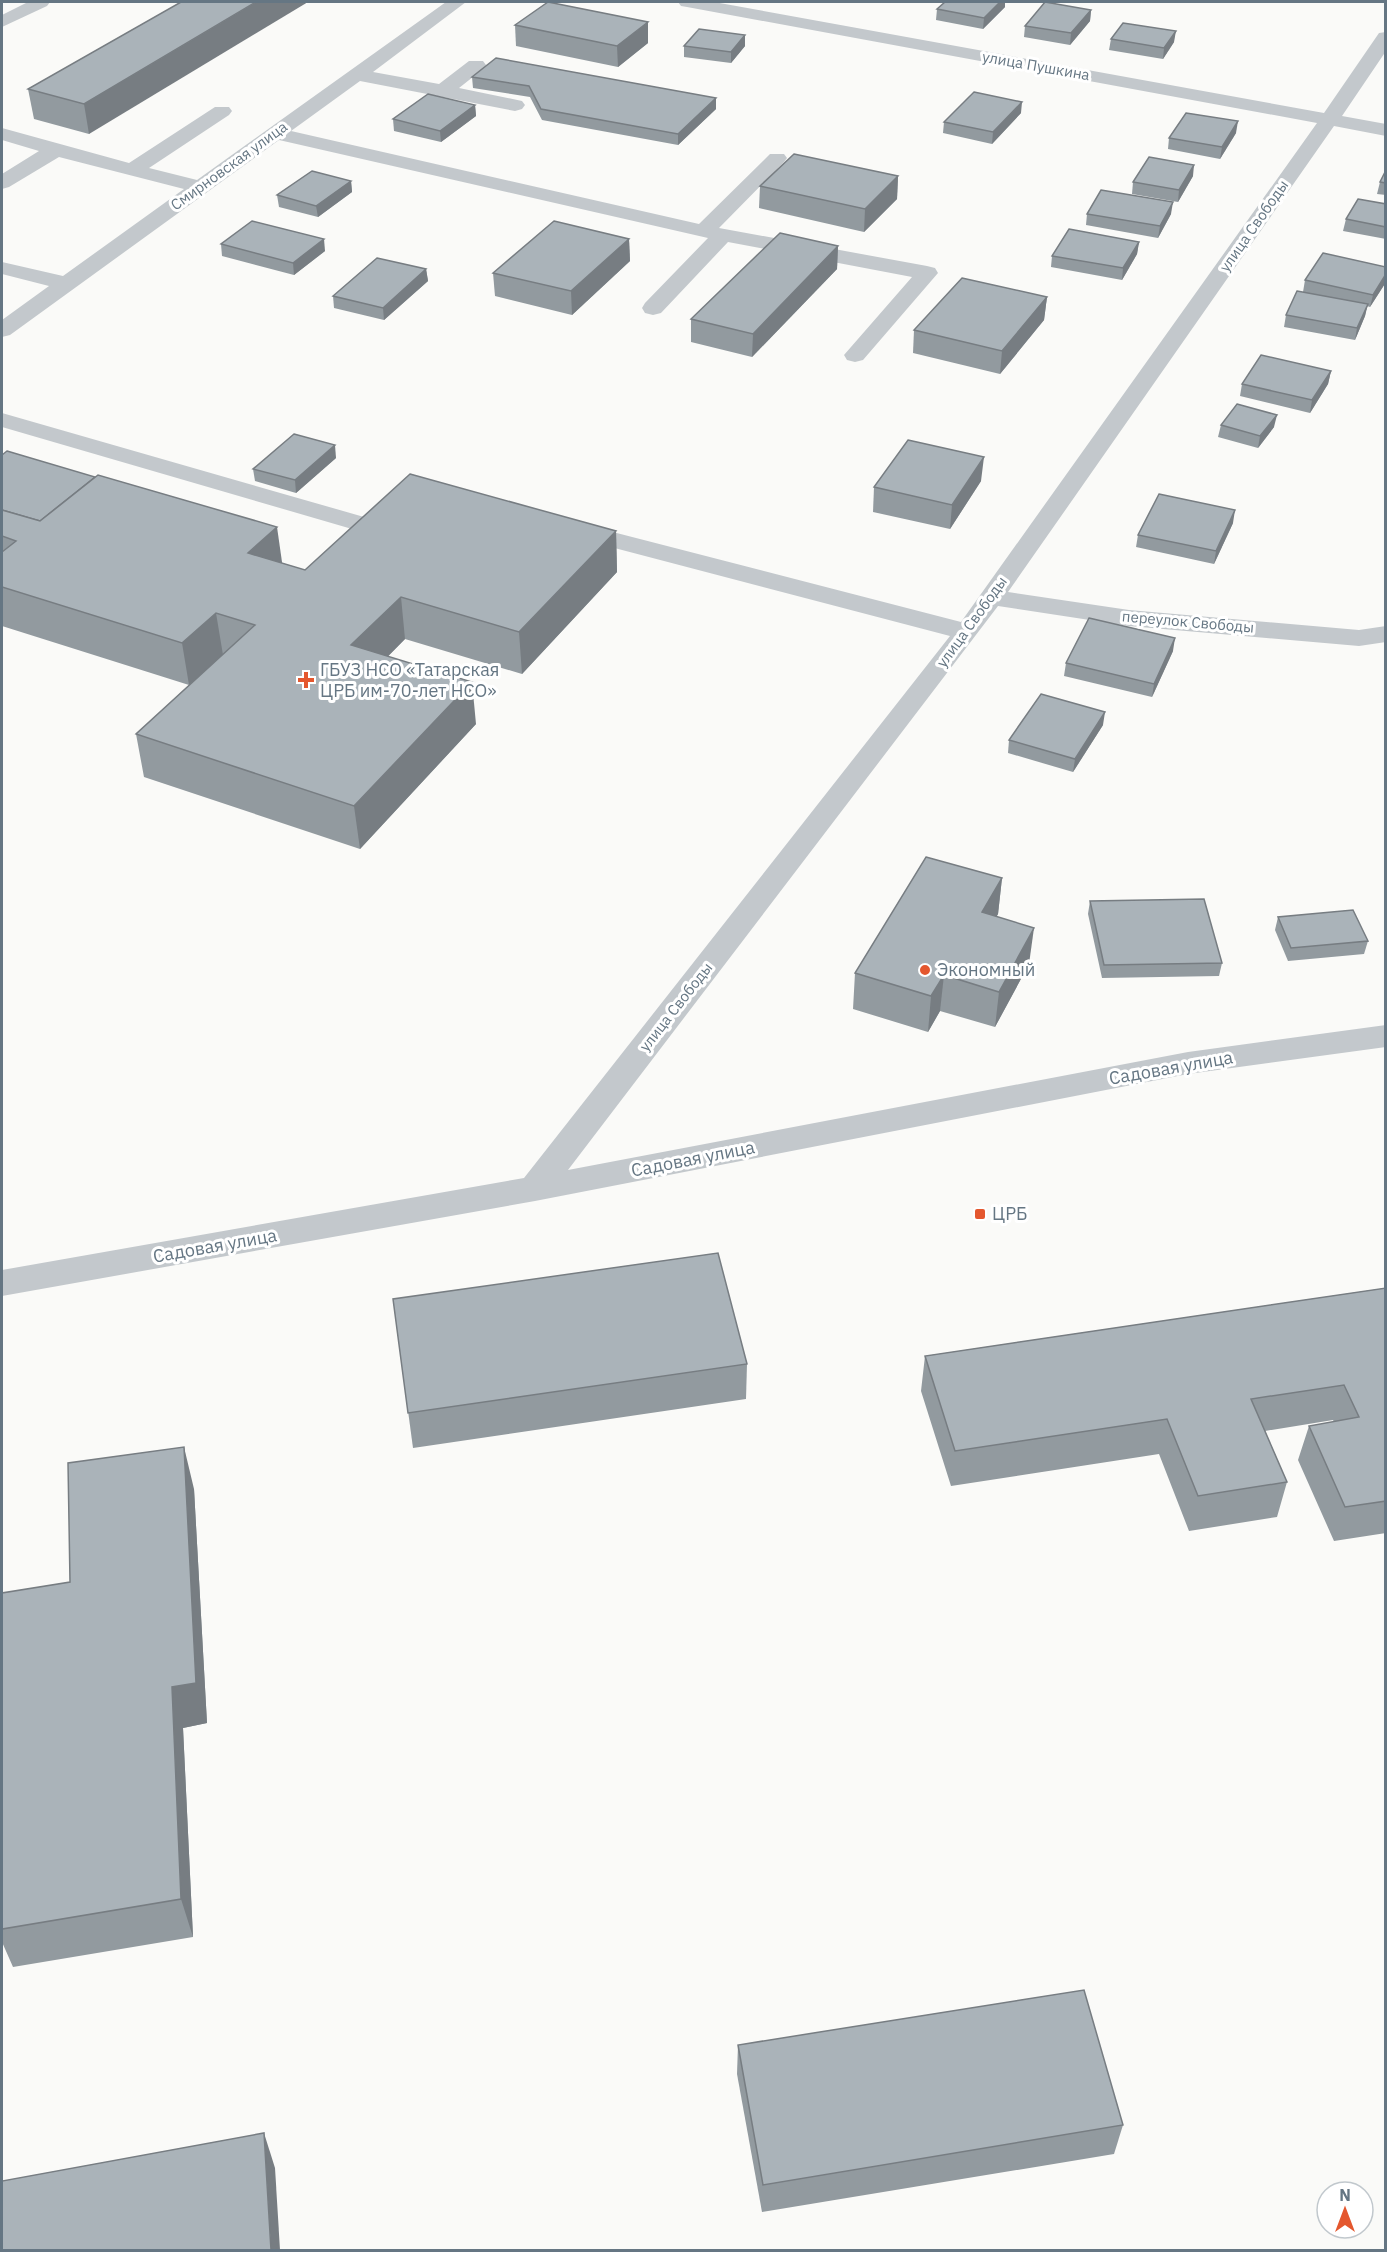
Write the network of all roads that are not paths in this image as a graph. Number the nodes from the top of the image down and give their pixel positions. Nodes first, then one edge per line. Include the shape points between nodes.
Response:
1 (41, 2) edge
2 (458, 2) edge
3 (687, 2) edge
4 (2, 22) edge
5 (1386, 37) edge
6 (476, 65) dead end
7 (356, 74) junction
8 (443, 91) junction
9 (515, 105) dead end
10 (222, 111) dead end
11 (1329, 120) junction
12 (1386, 130) edge
13 (275, 133) junction
14 (2, 134) edge
15 (56, 150) junction
16 (777, 158) dead end
17 (133, 169) junction
18 (2, 183) edge
19 (200, 187) junction
20 (713, 233) junction
21 (2, 268) edge
22 (66, 283) junction
23 (653, 308) dead end
24 (2, 330) edge
25 (855, 355) dead end
26 (2, 420) edge
27 (412, 488) edge
28 (551, 524) edge
29 (990, 597) junction
30 (967, 632) junction
31 (1386, 634) edge
32 (1386, 1036) edge
33 (535, 1190) junction
34 (2, 1283) edge

1 - 4 street
2 - 7 street, Смирновская улица
3 - 11 street, улица Пушкина
5 - 11 street, улица Свободы
6 - 8 street
7 - 8 street
7 - 13 street, Смирновская улица
8 - 9 street
10 - 17 street
11 - 12 street, улица Пушкина
11 - 29 street, улица Свободы
13 - 19 street, Смирновская улица
13 - 20 street
14 - 15 street
15 - 17 street
15 - 18 street
16 - 20 street
17 - 19 street
19 - 22 street, Смирновская улица
20 - 23 street
20 - 25 street via 927,273
21 - 22 street
22 - 24 street, Смирновская улица
26 - 27 street via 376,528
28 - 30 street
29 - 30 street, улица Свободы
29 - 31 street, переулок Свободы via 1129,618 1359,638
30 - 33 street, улица Свободы
32 - 33 street, Садовая улица via 1188,1063
33 - 34 street, Садовая улица

